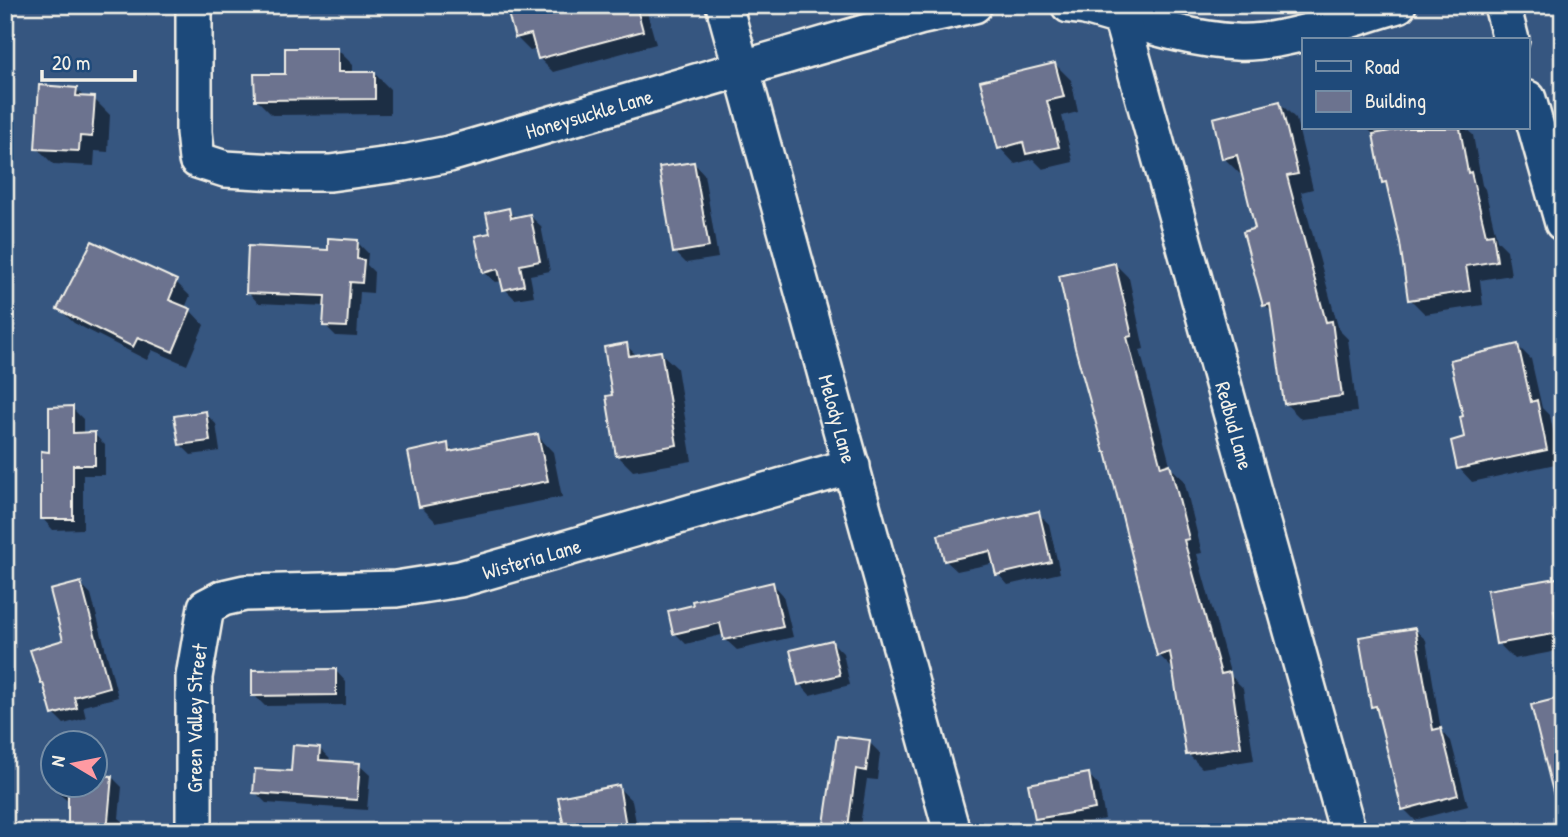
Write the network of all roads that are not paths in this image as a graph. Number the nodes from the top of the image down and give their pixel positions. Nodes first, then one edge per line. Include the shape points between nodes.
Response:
1 (194, 5) edge
2 (724, 5) edge
3 (974, 5) edge
4 (1069, 5) edge
5 (1398, 5) edge
6 (1502, 5) edge
7 (1121, 17) junction
8 (1510, 38) edge
9 (742, 69) junction
10 (1530, 106) edge
11 (1563, 223) edge
12 (852, 466) junction
13 (206, 607) joint
14 (194, 832) edge
15 (952, 832) edge
16 (1348, 832) edge

1 - 9 street, Honeysuckle Lane via 197,160 225,169 330,173 404,163
2 - 9 street, Melody Lane
3 - 9 street, Honeysuckle Lane
4 - 7 street
5 - 7 street via 1255,42 1211,40
6 - 8 street
7 - 16 street, Redbud Lane
9 - 12 street, Melody Lane
10 - 11 street
12 - 13 street, Wisteria Lane via 460,579 396,589 245,593
12 - 15 street, Melody Lane
13 - 14 street, Green Valley Street via 194,677

